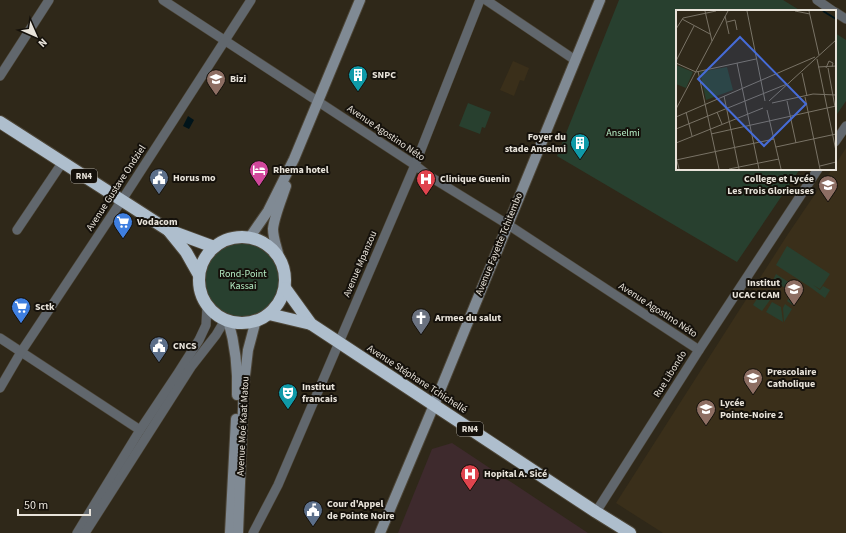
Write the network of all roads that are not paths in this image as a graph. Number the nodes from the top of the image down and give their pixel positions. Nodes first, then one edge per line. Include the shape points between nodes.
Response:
1 (49, 0) edge
2 (163, 0) edge
3 (251, 0) edge
4 (360, 0) edge
5 (480, 0) edge
6 (486, 0) edge
7 (600, 0) edge
8 (817, 0) edge
9 (831, 10) edge
10 (836, 13) edge
11 (846, 19) edge
12 (225, 40) junction
13 (575, 60) junction
14 (0, 76) edge
15 (318, 102) junction
16 (0, 122) edge
17 (846, 126) edge
18 (836, 141) edge
19 (294, 159) junction
20 (62, 162) junction
21 (415, 165) junction
22 (817, 170) edge
23 (122, 200) junction
24 (508, 224) junction
25 (17, 230) dead end
26 (168, 230) junction
27 (250, 237) junction
28 (214, 247) junction
29 (279, 257) junction
30 (199, 275) junction
31 (285, 288) junction
32 (207, 305) junction
33 (269, 314) junction
34 (227, 320) junction
35 (256, 320) junction
36 (311, 324) junction
37 (0, 338) edge
38 (339, 342) junction
39 (699, 350) junction
40 (21, 352) junction
41 (0, 388) edge
42 (434, 404) junction
43 (140, 430) junction
44 (596, 512) junction
45 (77, 533) edge
46 (86, 533) edge
47 (230, 533) edge
48 (238, 533) edge
49 (253, 533) edge
50 (380, 533) edge
51 (630, 533) edge

1 - 14 street
2 - 12 street, Avenue Agostino Néto
3 - 12 street, Avenue Gustave Ondziel
4 - 15 main road
5 - 21 street, Avenue Mpanzou
6 - 13 street
7 - 13 main road, Avenue Fayette Tchitembo
8 - 9 street
10 - 11 street
12 - 15 street, Avenue Agostino Néto
12 - 23 street, Avenue Gustave Ondziel
13 - 24 main road, Avenue Fayette Tchitembo
15 - 19 main road
15 - 21 street, Avenue Agostino Néto
16 - 20 highway, RN4
17 - 18 street
19 - 27 main road via 268,211
19 - 29 main road via 273,230
20 - 23 highway, RN4
20 - 25 street
21 - 24 street, Avenue Agostino Néto
21 - 38 street, Avenue Mpanzou
22 - 39 street, Rue Libondo
23 - 26 highway, RN4
23 - 40 street, Avenue Gustave Ondziel
24 - 39 street, Avenue Agostino Néto
24 - 42 main road, Avenue Fayette Tchitembo
26 - 28 highway, RN4
26 - 30 highway, RN4 via 186,252
27 - 28 highway, RN4 via 231,238
27 - 29 highway, RN4 via 262,241
28 - 30 highway, RN4 via 202,264
29 - 31 highway, RN4 via 284,267
30 - 32 highway, RN4 via 199,286
31 - 33 highway, RN4
31 - 36 highway, Avenue Stéphane Tchichellé / RN4
32 - 34 highway, RN4 via 215,314
32 - 43 street via 206,325 199,340
33 - 35 highway, RN4
33 - 36 highway, Avenue Stéphane Tchichellé / RN4
34 - 35 highway, RN4 via 242,323
34 - 46 street via 191,367
34 - 47 main road, Avenue Moé Kaat Matou via 236,355 238,388
35 - 48 main road, Avenue Moé Kaat Matou via 248,350 244,384
36 - 38 highway, Avenue Stéphane Tchichellé / RN4
37 - 40 street
38 - 42 highway, Avenue Stéphane Tchichellé / RN4
38 - 49 street, Avenue Mpanzou via 278,484
39 - 44 street, Rue Libondo
40 - 41 street, Avenue Gustave Ondziel
40 - 43 street
42 - 44 highway, Avenue Stéphane Tchichellé / RN4
42 - 50 main road, Avenue Fayette Tchitembo
43 - 45 street
44 - 51 highway, Avenue Stéphane Tchichellé / RN4

